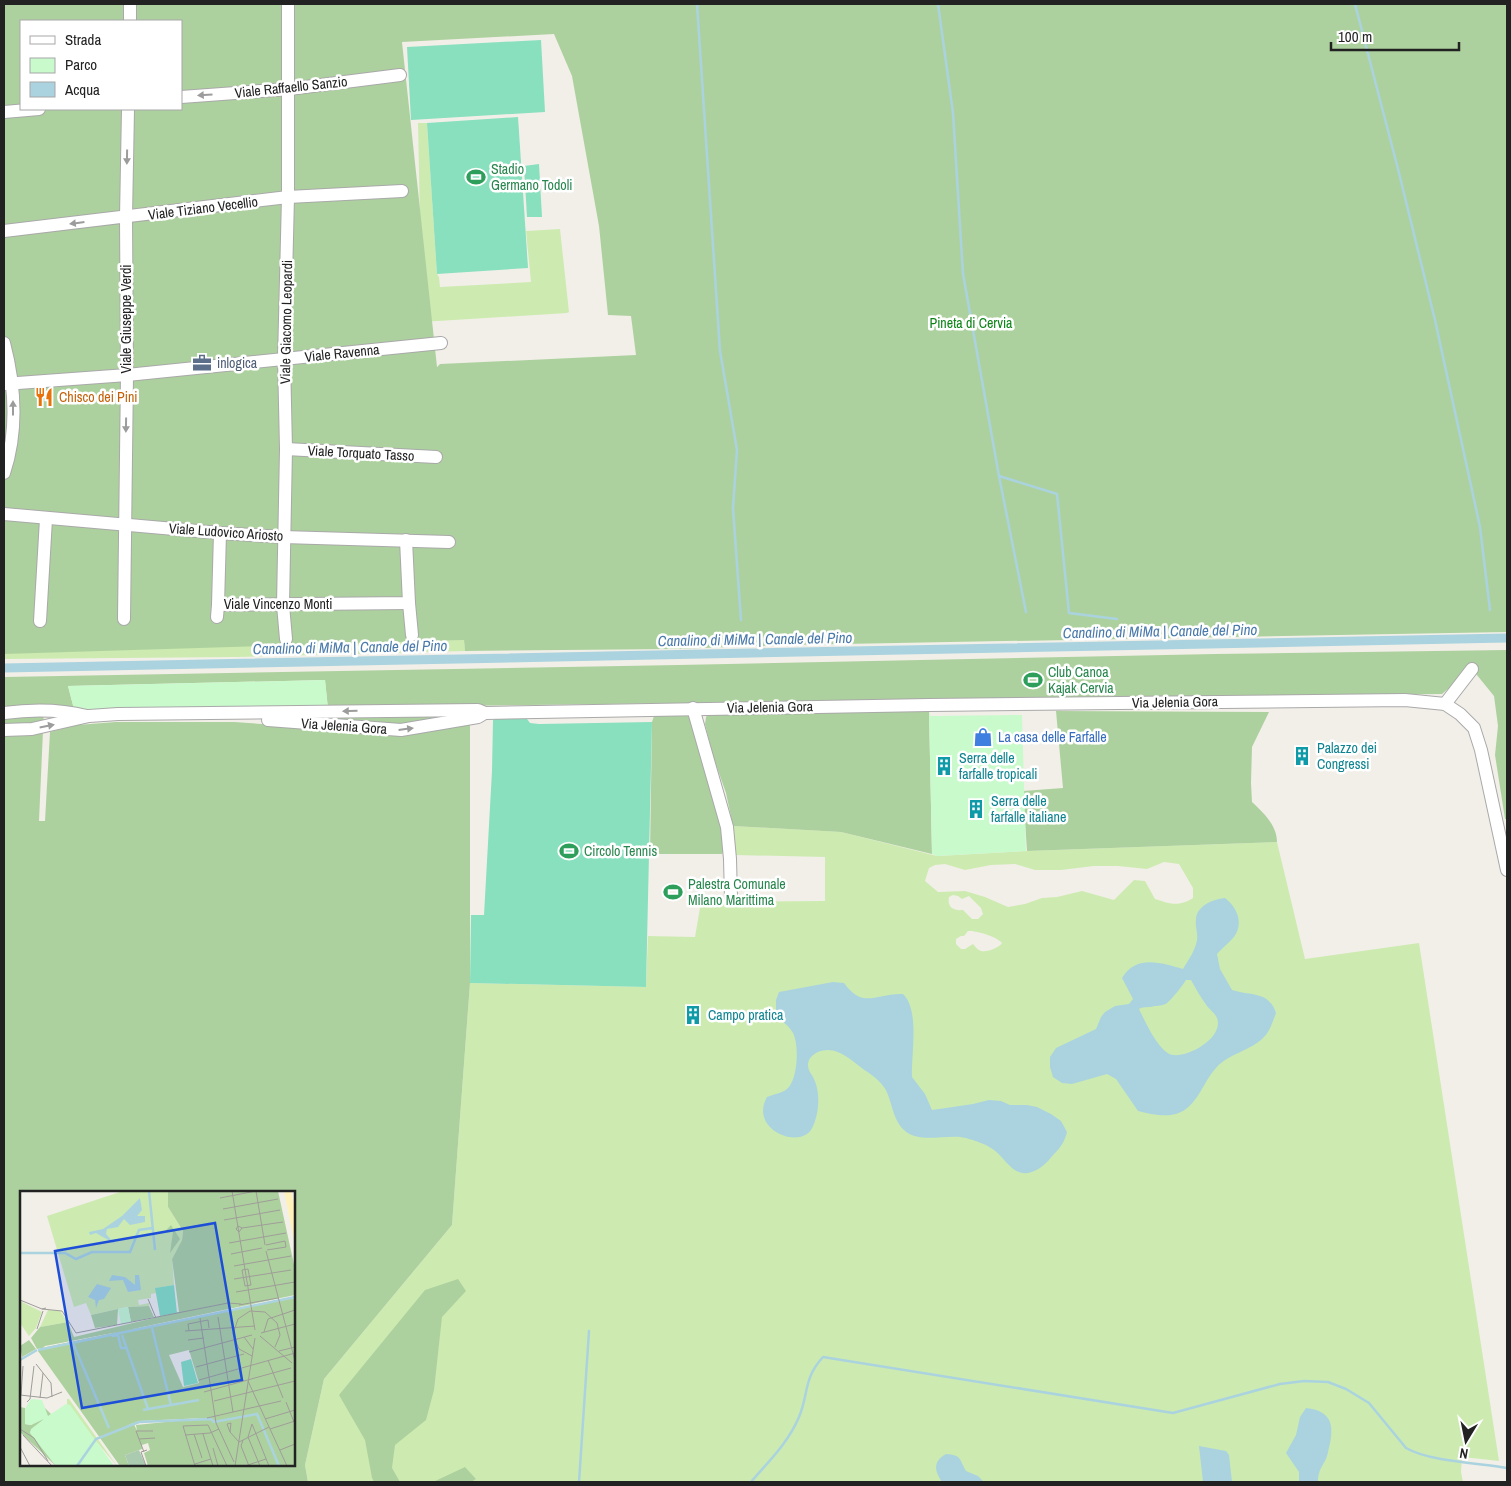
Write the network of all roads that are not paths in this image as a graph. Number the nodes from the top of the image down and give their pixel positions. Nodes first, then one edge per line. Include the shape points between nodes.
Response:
1 (130, 4) edge
2 (288, 4) edge
3 (130, 20) edge
4 (400, 75) dead end
5 (289, 89) junction
6 (182, 97) edge
7 (27, 110) edge
8 (128, 110) edge
9 (4, 112) edge
10 (402, 192) dead end
11 (288, 197) junction
12 (126, 217) junction
13 (4, 231) edge
14 (4, 343) edge
15 (441, 343) dead end
16 (284, 359) junction
17 (127, 375) junction
18 (8, 384) edge
19 (286, 449) junction
20 (436, 457) dead end
21 (4, 473) edge
22 (4, 514) edge
23 (46, 518) junction
24 (124, 524) junction
25 (220, 533) junction
26 (283, 537) junction
27 (406, 540) junction
28 (449, 542) dead end
29 (409, 603) junction
30 (283, 605) junction
31 (124, 619) dead end
32 (40, 621) dead end
33 (412, 635) dead end
34 (286, 639) dead end
35 (1472, 669) dead end
36 (1445, 704) junction
37 (693, 708) junction
38 (4, 713) edge
39 (485, 713) junction
40 (200, 714) junction
41 (89, 716) junction
42 (4, 730) edge
43 (1507, 870) edge
44 (731, 898) dead end

1 - 3 street
2 - 5 street, Viale Giacomo Leopardi
4 - 5 street, Viale Raffaello Sanzio
5 -> 6 street, Viale Raffaello Sanzio
5 - 11 street, Viale Giacomo Leopardi
7 - 9 street
8 -> 12 street, Viale Giuseppe Verdi
10 - 11 street, Viale Tiziano Vecellio
11 - 12 street, Viale Tiziano Vecellio
11 - 16 street, Viale Giacomo Leopardi
12 -> 13 street, Viale Tiziano Vecellio
12 - 17 street, Viale Giuseppe Verdi
14 - 18 street
15 - 16 street, Viale Ravenna
16 - 17 street, Viale Ravenna
16 - 19 street, Viale Giacomo Leopardi
17 - 18 street, Viale Ravenna
17 -> 24 street, Viale Giuseppe Verdi
21 -> 18 street via 13,416
19 - 20 street, Viale Torquato Tasso
19 - 26 street, Viale Giacomo Leopardi
22 - 23 street, Viale Ludovico Ariosto
23 - 24 street, Viale Ludovico Ariosto
23 - 32 street
24 - 25 street, Viale Ludovico Ariosto
24 - 31 street, Viale Giuseppe Verdi
25 - 26 street, Viale Ludovico Ariosto
25 - 30 street, Viale Vincenzo Monti via 218,611
26 - 27 street, Viale Ludovico Ariosto
26 - 30 street, Viale Giacomo Leopardi
27 - 28 street, Viale Ludovico Ariosto
27 - 29 street
29 - 30 street, Viale Vincenzo Monti
29 - 33 street
30 - 34 street, Viale Giacomo Leopardi
35 - 36 street
36 - 37 street, Via Jelenia Gora via 1405,700 1304,700
36 - 43 street via 1474,728
37 - 39 street, Via Jelenia Gora
37 - 44 street via 727,827
38 - 41 street, Via Jelenia Gora via 29,710
39 -> 40 street, Via Jelenia Gora via 478,710
40 -> 39 street, Via Jelenia Gora via 401,730
40 - 41 street, Via Jelenia Gora
42 -> 41 street, Via Jelenia Gora via 32,729

